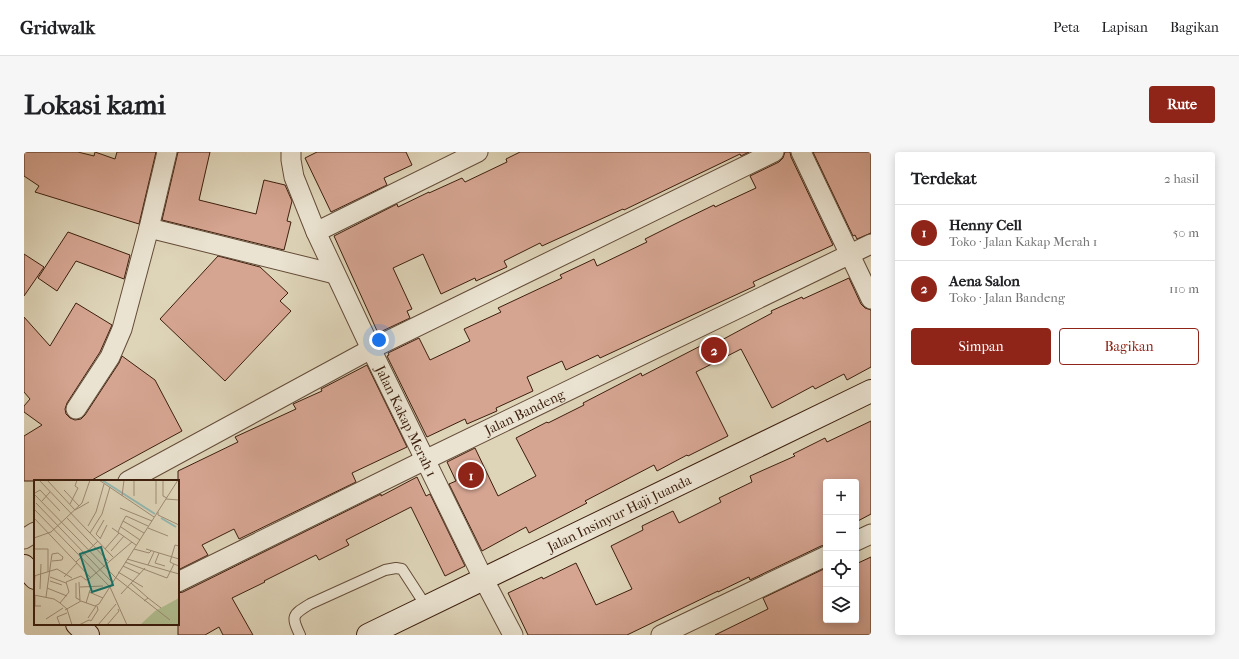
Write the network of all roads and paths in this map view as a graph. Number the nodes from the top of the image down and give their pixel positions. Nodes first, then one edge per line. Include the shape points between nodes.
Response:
1 (167, 152) edge
2 (291, 152) edge
3 (478, 152) edge
4 (774, 152) edge
5 (801, 152) edge
6 (149, 228) junction
7 (316, 232) junction
8 (871, 244) edge
9 (849, 254) junction
10 (335, 274) junction
11 (871, 299) edge
12 (371, 349) junction
13 (871, 391) edge
14 (76, 409) dead end
15 (425, 460) junction
16 (130, 480) edge
17 (34, 533) edge
18 (871, 534) edge
19 (24, 539) edge
20 (859, 540) edge
21 (823, 557) edge
22 (24, 566) edge
23 (34, 577) edge
24 (483, 578) junction
25 (179, 582) edge
26 (426, 606) junction
27 (300, 635) edge
28 (368, 635) edge
29 (513, 635) edge
30 (661, 635) edge

1 - 6 street
2 - 7 street, Jalan Kakap Merah 1 via 294,177
3 - 7 street
4 - 12 street
5 - 9 street
6 - 10 street
6 - 14 street via 117,344
7 - 10 street, Jalan Kakap Merah 1
8 - 9 street, Jalan Bandeng
9 - 11 street
9 - 15 street, Jalan Bandeng
10 - 12 street, Jalan Kakap Merah 1
12 - 15 street, Jalan Kakap Merah 1
12 - 16 street
13 - 24 street, Jalan Insinyur Haji Juanda
15 - 24 street, Jalan Kakap Merah 1
15 - 25 street, Jalan Bandeng
17 - 19 street
18 - 20 street
21 - 30 street
22 - 23 street
24 - 26 street, Jalan Insinyur Haji Juanda
24 - 29 street, Jalan Kakap Merah 1
26 - 27 lane via 402,569 385,570 298,612 294,616 294,623
26 - 28 street, Jalan Insinyur Haji Juanda

